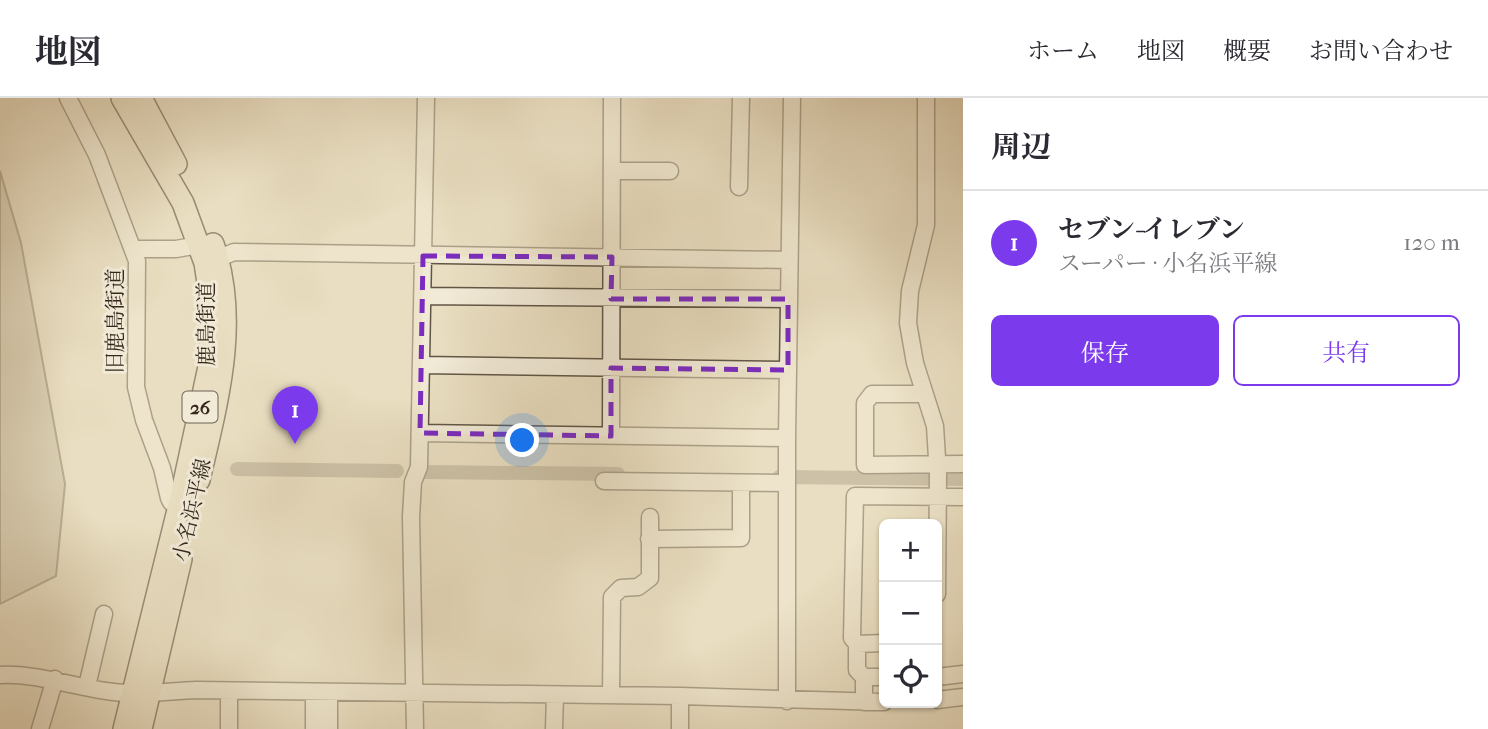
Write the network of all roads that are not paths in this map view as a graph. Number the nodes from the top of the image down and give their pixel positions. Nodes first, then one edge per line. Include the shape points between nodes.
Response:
1 (68, 98) edge
2 (122, 98) edge
3 (141, 98) edge
4 (426, 98) edge
5 (612, 98) edge
6 (741, 98) edge
7 (792, 98) edge
8 (926, 98) edge
9 (612, 170) junction
10 (670, 172) dead end
11 (739, 187) dead end
12 (133, 249) junction
13 (207, 256) junction
14 (423, 256) junction
15 (612, 257) junction
16 (789, 260) junction
17 (422, 296) junction
18 (611, 299) junction
19 (788, 299) junction
20 (421, 365) junction
21 (611, 368) junction
22 (788, 370) junction
23 (925, 394) junction
24 (420, 433) junction
25 (611, 436) junction
26 (787, 438) junction
27 (963, 464) edge
28 (787, 476) junction
29 (938, 480) junction
30 (604, 481) dead end
31 (741, 484) junction
32 (963, 497) edge
33 (179, 506) junction
34 (650, 517) dead end
35 (649, 539) junction
36 (937, 582) edge
37 (104, 614) dead end
38 (879, 643) edge
39 (857, 644) junction
40 (963, 674) edge
41 (0, 675) edge
42 (942, 676) edge
43 (864, 677) junction
44 (879, 677) edge
45 (55, 679) junction
46 (87, 686) junction
47 (229, 691) junction
48 (142, 692) junction
49 (322, 692) junction
50 (414, 694) junction
51 (555, 695) junction
52 (611, 695) junction
53 (680, 696) junction
54 (963, 697) edge
55 (942, 699) edge
56 (787, 701) junction
57 (863, 702) junction
58 (879, 702) edge
59 (40, 729) edge
60 (124, 729) edge
61 (141, 729) edge
62 (229, 729) edge
63 (314, 729) edge
64 (329, 729) edge
65 (415, 729) edge
66 (554, 729) edge
67 (680, 729) edge

1 - 12 street, 旧鹿島街道 via 97,155
2 - 13 main road, 鹿島街道 / 26 via 183,203
3 - 13 main road, 小名浜平線 / 26 via 206,221
4 - 14 street
5 - 9 street
6 - 11 street
7 - 16 street
8 - 23 street via 926,225 910,291 908,323
9 - 10 street
9 - 15 street
12 - 13 street via 176,249
12 - 33 street, 旧鹿島街道 via 138,265 136,387 169,498
13 - 14 street via 234,252
13 - 33 main road, 鹿島街道 / 26 via 209,362
13 - 48 main road, 小名浜平線 / 26 via 224,284 224,358 215,413
14 - 15 street
14 - 17 street
15 - 16 street
15 - 18 street
16 - 19 street
17 - 18 street
17 - 20 street
18 - 19 street
18 - 21 street
19 - 22 street
20 - 21 street
20 - 24 street
21 - 22 street
21 - 25 street
22 - 26 street
23 - 29 street via 935,426
23 - 29 street via 872,394 865,403 865,465
24 - 25 street
24 - 50 street via 411,517
25 - 26 street
26 - 28 street
27 - 29 street
28 - 31 street
28 - 56 street
29 - 32 street
29 - 36 street
29 - 39 street via 855,496 852,638
30 - 31 street
31 - 35 street via 741,538
33 - 48 main road, 鹿島街道 / 26
34 - 35 street
35 - 52 street via 650,578 638,587 621,588 612,597
37 - 46 street
38 - 39 street
39 - 43 street via 857,670
40 - 42 street
41 - 45 street
43 - 44 street
43 - 57 street
45 - 46 street
45 - 59 street
46 - 48 street
47 - 48 street
47 - 49 street
47 - 62 street
48 - 60 main road, 鹿島街道 / 26
48 - 61 main road, 小名浜平線 / 26
49 - 50 street
49 - 63 street
49 - 64 street
50 - 51 street
50 - 65 street
51 - 52 street
51 - 66 street
52 - 53 street
53 - 56 street
53 - 67 street
54 - 55 street
56 - 57 street
57 - 58 street

